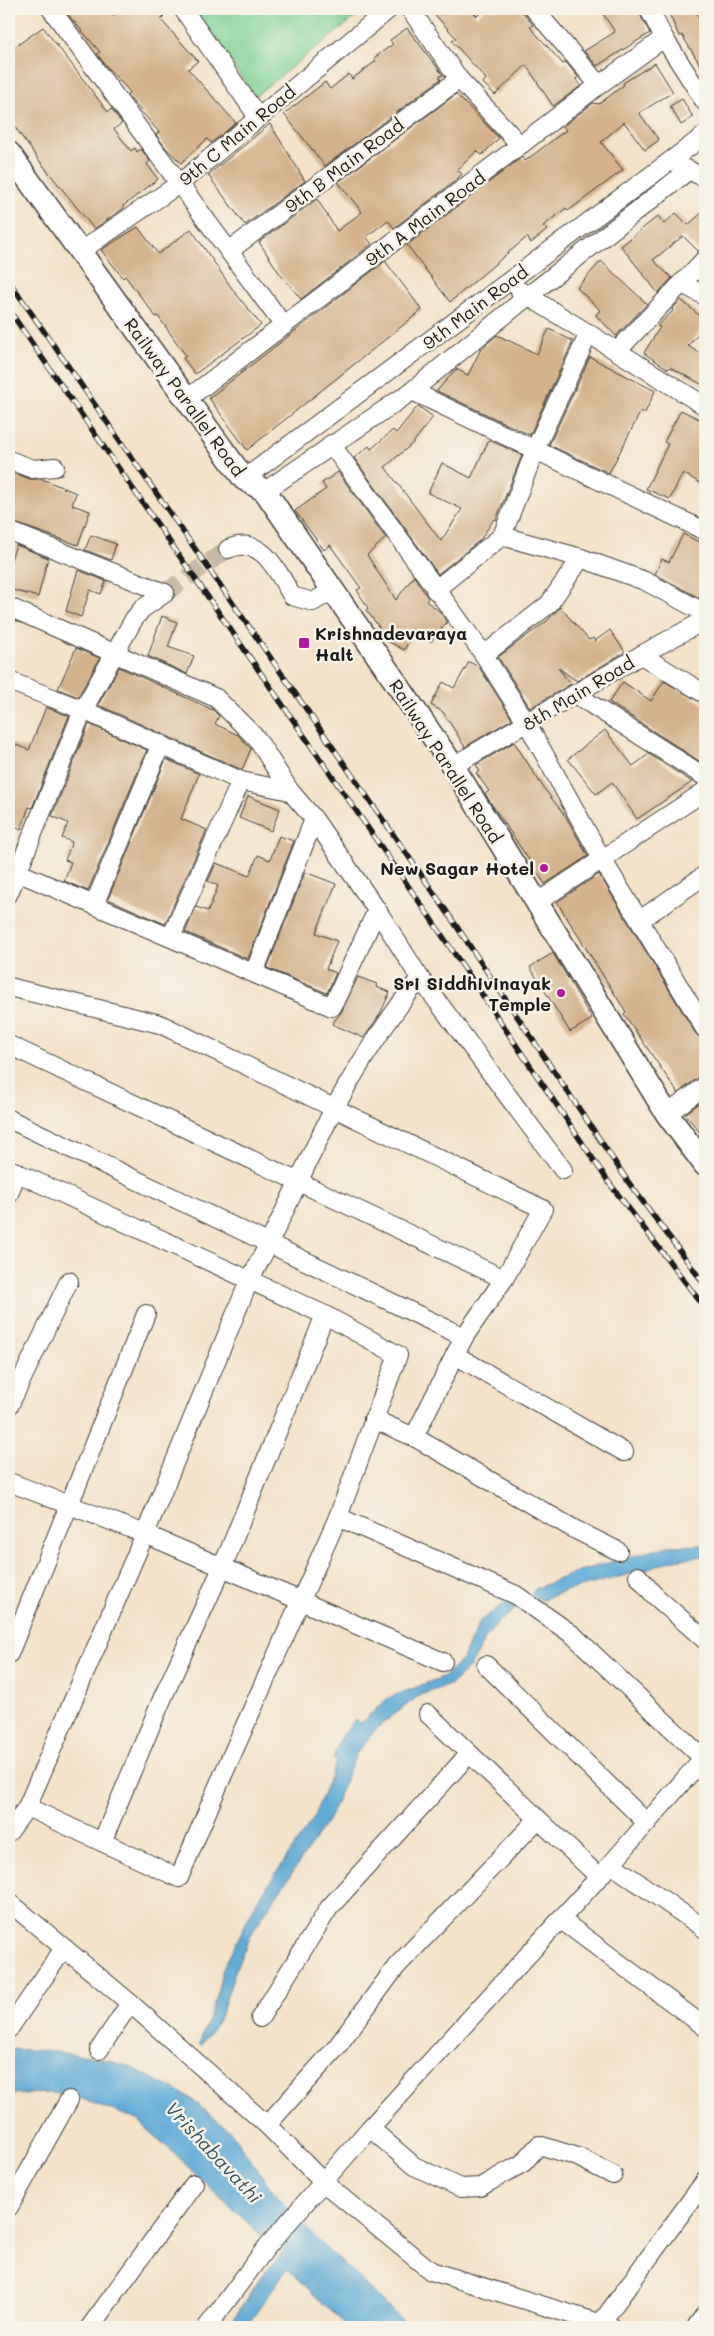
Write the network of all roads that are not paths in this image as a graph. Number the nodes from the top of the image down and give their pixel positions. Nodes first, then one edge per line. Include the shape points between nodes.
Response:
1 (51, 9) edge
2 (182, 9) edge
3 (389, 9) edge
4 (410, 9) edge
5 (534, 9) edge
6 (649, 9) edge
7 (664, 38) junction
8 (459, 79) junction
9 (599, 85) junction
10 (705, 102) edge
11 (258, 117) junction
12 (705, 135) edge
13 (520, 145) junction
14 (9, 153) edge
15 (671, 161) junction
16 (689, 170) junction
17 (705, 178) edge
18 (179, 184) junction
19 (229, 251) junction
20 (79, 252) junction
21 (705, 259) edge
22 (507, 283) junction
23 (681, 284) junction
24 (528, 296) junction
25 (705, 296) edge
26 (284, 326) junction
27 (589, 332) junction
28 (618, 350) junction
29 (412, 391) junction
30 (187, 399) junction
31 (705, 406) edge
32 (331, 444) junction
33 (536, 450) junction
34 (9, 460) edge
35 (55, 468) dead end
36 (244, 478) junction
37 (265, 491) junction
38 (9, 531) edge
39 (705, 531) edge
40 (502, 536) junction
41 (228, 549) tunnel mouth
42 (581, 558) junction
43 (333, 590) junction
44 (435, 590) junction
45 (9, 607) edge
46 (705, 613) edge
47 (705, 620) edge
48 (114, 654) junction
49 (484, 655) junction
50 (641, 655) junction
51 (9, 681) edge
52 (575, 694) junction
53 (705, 694) edge
54 (83, 710) junction
55 (527, 723) junction
56 (162, 744) junction
57 (452, 766) junction
58 (705, 777) edge
59 (241, 781) junction
60 (290, 791) junction
61 (705, 791) edge
62 (314, 819) junction
63 (602, 859) junction
64 (17, 872) junction
65 (703, 883) edge
66 (9, 893) edge
67 (536, 903) junction
68 (94, 905) junction
69 (377, 910) junction
70 (640, 920) junction
71 (172, 937) junction
72 (254, 973) junction
73 (420, 978) junction
74 (9, 987) edge
75 (705, 1028) edge
76 (9, 1045) edge
77 (705, 1086) edge
78 (334, 1108) junction
79 (667, 1114) junction
80 (9, 1119) edge
81 (705, 1166) edge
82 (13, 1170) edge
83 (563, 1170) dead end
84 (298, 1182) junction
85 (9, 1194) edge
86 (270, 1244) junction
87 (504, 1279) junction
88 (69, 1281) dead end
89 (249, 1281) junction
90 (146, 1314) dead end
91 (325, 1316) junction
92 (464, 1336) junction
93 (455, 1355) junction
94 (9, 1406) edge
95 (373, 1419) junction
96 (414, 1437) junction
97 (624, 1452) dead end
98 (9, 1482) edge
99 (68, 1506) junction
100 (338, 1517) junction
101 (145, 1534) junction
102 (618, 1552) dead end
103 (222, 1568) junction
104 (638, 1576) dead end
105 (302, 1601) junction
106 (703, 1634) edge
107 (9, 1654) edge
108 (444, 1662) dead end
109 (486, 1665) dead end
110 (428, 1714) dead end
111 (468, 1755) junction
112 (705, 1758) edge
113 (27, 1807) junction
114 (538, 1819) junction
115 (647, 1823) junction
116 (9, 1832) edge
117 (102, 1842) junction
118 (611, 1864) junction
119 (598, 1876) junction
120 (9, 1902) edge
121 (560, 1920) junction
122 (705, 1929) edge
123 (64, 1948) junction
124 (130, 2003) junction
125 (260, 2018) dead end
126 (705, 2027) edge
127 (9, 2029) edge
128 (99, 2050) dead end
129 (69, 2100) dead end
130 (267, 2125) junction
131 (370, 2128) junction
132 (613, 2175) dead end
133 (705, 2181) edge
134 (324, 2183) junction
135 (194, 2184) dead end
136 (9, 2207) edge
137 (705, 2314) edge
138 (606, 2325) edge
139 (90, 2327) edge
140 (207, 2327) edge
141 (696, 2327) edge

1 - 18 street
2 - 11 street
3 - 11 street, 9th C Main Road
4 - 8 street
5 - 9 street
6 - 7 street
7 - 9 street, 9th A Main Road
7 - 10 street
8 - 13 street
8 - 19 street, 9th B Main Road
9 - 13 street, 9th A Main Road
11 - 18 street, 9th C Main Road
12 - 15 street, 9th Main Road
13 - 26 street, 9th A Main Road
14 - 20 street, Railway Parallel Road
15 - 16 street
15 - 22 street, 9th Main Road
16 - 17 street
16 - 24 street
18 - 19 street
18 - 20 street, 9th C Main Road
19 - 26 street
20 - 30 street, Railway Parallel Road
21 - 23 street
22 - 24 street
22 - 36 street, 9th Main Road
23 - 25 street
23 - 28 street
24 - 27 street
24 - 29 street
26 - 30 street, 9th A Main Road
27 - 28 street
27 - 33 street
28 - 31 street
29 - 32 street
29 - 33 street
30 - 36 street, Railway Parallel Road
32 - 37 street
32 - 44 street
33 - 39 street
33 - 40 street
34 - 35 street via 33,469
36 - 37 street, Railway Parallel Road
37 - 43 street, Railway Parallel Road
38 - 48 street via 165,593 142,609
40 - 42 street
40 - 44 street
41 - 43 street via 240,544 256,548 271,561 292,596 313,602
42 - 46 street via 645,581
42 - 49 street via 549,604
43 - 57 street, Railway Parallel Road
44 - 49 street
45 - 48 street
47 - 50 street, 8th Main Road
48 - 54 street
48 - 60 street via 216,698 257,739
49 - 55 street
50 - 52 street, 8th Main Road
50 - 53 street
51 - 54 street
52 - 55 street, 8th Main Road
52 - 58 street
54 - 56 street
54 - 64 street
55 - 57 street, 8th Main Road
55 - 63 street
56 - 59 street
56 - 68 street
57 - 67 street, Railway Parallel Road
59 - 60 street
59 - 71 street
60 - 62 street
61 - 63 street
62 - 69 street
62 - 72 street
63 - 67 street
63 - 70 street
64 - 66 street
64 - 68 street
65 - 70 street
67 - 79 street, Railway Parallel Road
68 - 71 street
69 - 72 street via 332,1007
69 - 73 street
70 - 75 street
71 - 72 street
73 - 78 street via 381,1028
73 - 83 street
74 - 78 street via 160,1024
76 - 84 street
77 - 79 street
78 - 84 street
78 - 87 street via 543,1209
79 - 81 street, Railway Parallel Road
80 - 86 street
82 - 85 street
82 - 89 street
84 - 86 street
84 - 87 street
86 - 89 street
86 - 92 street
87 - 92 street
88 - 94 street
89 - 91 street
89 - 101 street
90 - 99 street
91 - 95 street via 398,1355
91 - 103 street
92 - 93 street
93 - 96 street
93 - 97 street
95 - 96 street
95 - 100 street
96 - 102 street
98 - 99 street
99 - 101 street
99 - 107 street
100 - 105 street
100 - 112 street via 516,1595 573,1635
101 - 103 street
101 - 113 street
103 - 105 street
103 - 117 street via 163,1696
104 - 106 street via 654,1594
105 - 108 street
105 - 117 street via 179,1878
109 - 115 street
110 - 111 street
111 - 114 street
111 - 125 street via 329,1908
112 - 115 street
113 - 116 street
113 - 117 street
114 - 119 street
114 - 130 street via 396,1967 336,2048
115 - 118 street
118 - 119 street
118 - 122 street
119 - 121 street
120 - 123 street
121 - 126 street
121 - 131 street
123 - 124 street
123 - 127 street
124 - 128 street
124 - 130 street
129 - 136 street
130 - 134 street
131 - 132 street via 414,2166 461,2188 480,2187 523,2164 539,2144 578,2157
131 - 134 street
133 - 138 street
134 - 138 street via 431,2271
134 - 140 street via 266,2248
135 - 139 street
137 - 141 street

